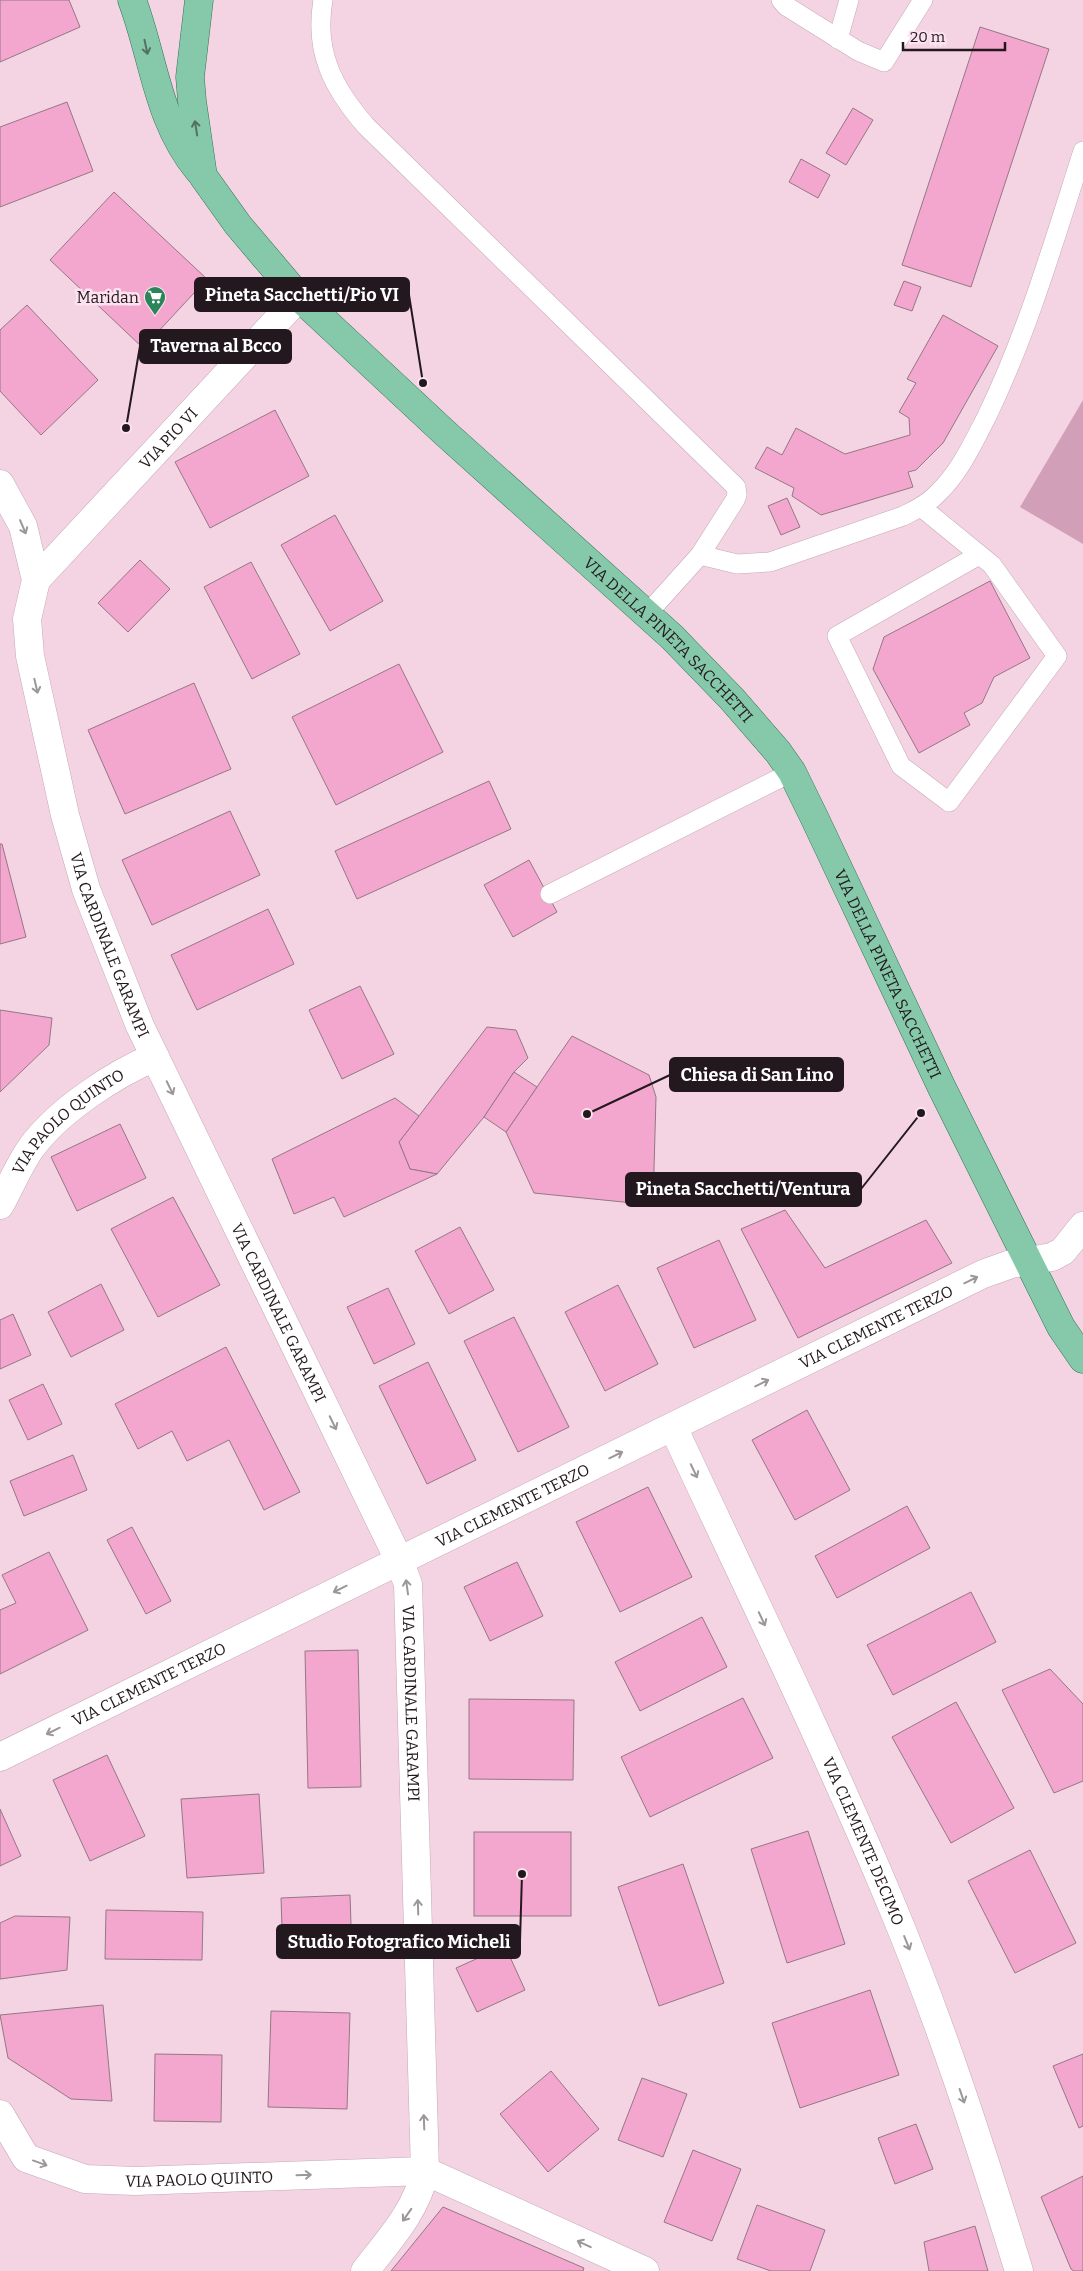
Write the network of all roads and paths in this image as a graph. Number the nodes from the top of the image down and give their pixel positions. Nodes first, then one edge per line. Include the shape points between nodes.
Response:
1 (132, 0) edge
2 (199, 0) edge
3 (323, 0) edge
4 (781, 0) edge
5 (849, 0) edge
6 (922, 0) edge
7 (838, 39) junction
8 (1083, 152) edge
9 (203, 176) junction
10 (299, 297) junction
11 (0, 484) edge
12 (921, 507) junction
13 (700, 555) junction
14 (979, 555) junction
15 (36, 580) junction
16 (647, 614) junction
17 (792, 772) junction
18 (550, 894) dead end
19 (155, 1057) junction
20 (0, 1205) edge
21 (1083, 1226) edge
22 (1027, 1261) junction
23 (1083, 1358) edge
24 (673, 1427) junction
25 (399, 1560) junction
26 (0, 1757) edge
27 (0, 2114) edge
28 (425, 2171) junction
29 (627, 2268) edge
30 (365, 2271) edge
31 (1019, 2271) edge

1 -> 9 main road via 164,109 182,148
9 -> 2 main road, VIA DELLA PINETA SACCHETTI via 190,76
3 - 13 lane via 321,37 325,60 332,81 348,105 733,482 737,491 735,500
4 - 7 lane
5 - 7 lane
6 - 7 lane via 884,62
8 - 12 lane via 1013,360 959,468 938,494
9 - 10 main road, VIA DELLA PINETA SACCHETTI via 238,225
10 - 15 street, VIA PIO VI
10 - 16 main road, VIA DELLA PINETA SACCHETTI
11 -> 15 street, VIA CARDINALE GARAMPI via 24,526
12 - 13 lane via 904,516 770,562 737,564
12 - 14 lane
13 - 16 lane
14 - 14 lane via 992,565 1057,656 949,802 901,766 837,636
15 -> 19 street, VIA CARDINALE GARAMPI via 27,619 30,656 65,815 86,889
16 - 17 main road, VIA DELLA PINETA SACCHETTI via 732,699
17 - 18 lane
17 - 22 main road, VIA DELLA PINETA SACCHETTI
19 - 20 street, VIA PAOLO QUINTO via 103,1085 51,1127 31,1148
19 -> 25 street, VIA CARDINALE GARAMPI
21 - 22 street, VIA CLEMENTE TERZO via 1062,1251 1052,1257
22 - 23 main road, VIA DELLA PINETA SACCHETTI via 1060,1327
24 -> 22 street, VIA CLEMENTE TERZO via 983,1274
25 -> 24 street, VIA CLEMENTE TERZO
24 -> 31 street, VIA CLEMENTE DECIMO via 887,1894 928,1995
25 -> 26 street, VIA CLEMENTE TERZO
28 -> 25 street, VIA CARDINALE GARAMPI via 408,1584
27 -> 28 street, VIA PAOLO QUINTO via 26,2158 85,2179 135,2181
29 -> 28 street
28 -> 30 street, VIA CARDINALE GARAMPI via 412,2208

